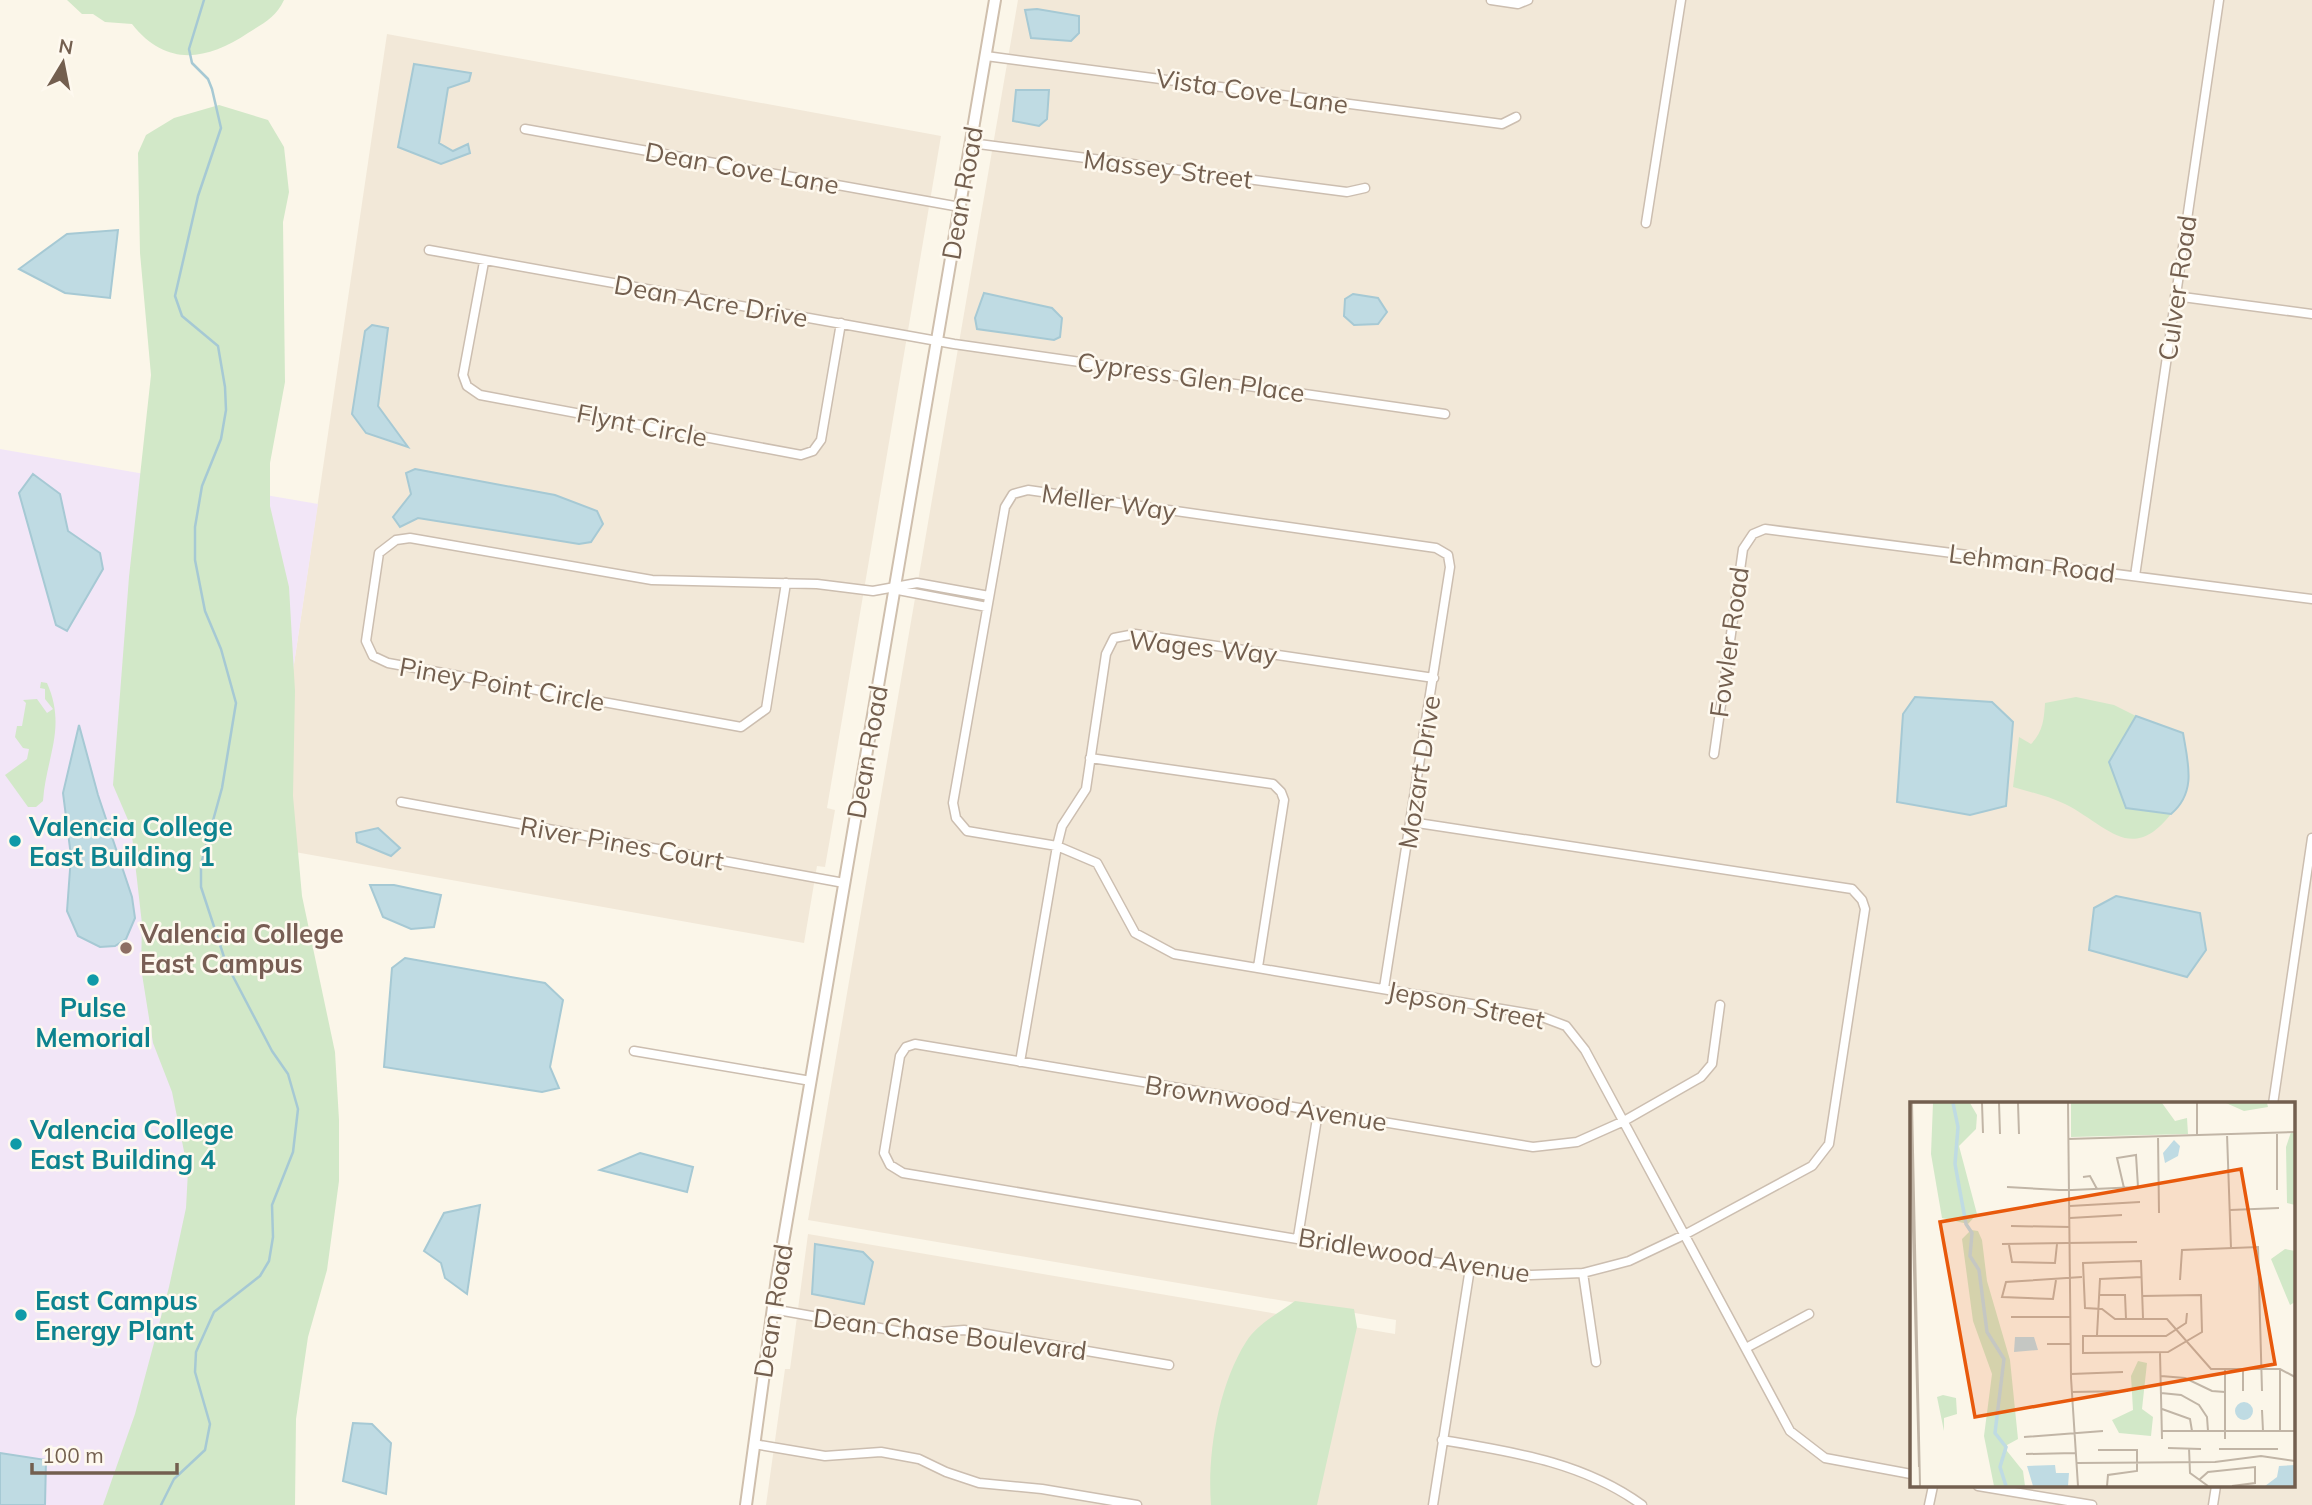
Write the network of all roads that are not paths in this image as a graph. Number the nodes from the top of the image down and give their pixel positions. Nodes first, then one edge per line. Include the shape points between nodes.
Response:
1 (995, 0) edge
2 (1491, 0) edge
3 (1528, 0) edge
4 (1681, 0) edge
5 (2219, 0) edge
6 (986, 56) junction
7 (1517, 117) dead end
8 (525, 129) dead end
9 (971, 143) junction
10 (1365, 188) dead end
11 (960, 207) junction
12 (1646, 223) dead end
13 (429, 250) dead end
14 (484, 262) junction
15 (2175, 296) junction
16 (2312, 314) edge
17 (841, 323) junction
18 (937, 340) junction
19 (1445, 414) dead end
20 (1753, 534) joint
21 (1448, 555) joint
22 (2135, 576) junction
23 (786, 583) junction
24 (895, 590) junction
25 (989, 596) junction
26 (2312, 599) edge
27 (987, 607) junction
28 (1434, 678) junction
29 (1714, 754) dead end
30 (1090, 758) junction
31 (401, 802) dead end
32 (956, 818) joint
33 (1411, 822) junction
34 (2312, 838) edge
35 (1057, 846) junction
36 (844, 883) junction
37 (1258, 967) junction
38 (1384, 988) junction
39 (1720, 1004) dead end
40 (906, 1047) joint
41 (634, 1051) dead end
42 (1020, 1062) junction
43 (811, 1081) junction
44 (2273, 1102) edge
45 (1318, 1112) junction
46 (1624, 1121) junction
47 (1686, 1234) junction
48 (1298, 1237) junction
49 (1470, 1268) junction
50 (1583, 1273) junction
51 (772, 1309) junction
52 (1809, 1314) dead end
53 (1746, 1348) junction
54 (1596, 1362) dead end
55 (1169, 1365) dead end
56 (1442, 1440) junction
57 (754, 1444) junction
58 (1910, 1474) edge
59 (1988, 1488) edge
60 (2066, 1503) edge
61 (746, 1505) edge
62 (1138, 1505) edge
63 (1433, 1505) edge
64 (1642, 1505) edge
65 (2092, 1505) edge

1 - 6 main road, Dean Road
2 - 3 street via 1518,4
4 - 12 street
5 - 15 street, Culver Road
6 - 7 street, Vista Cove Lane via 1502,124
6 - 9 main road, Dean Road
8 - 11 street, Dean Cove Lane
9 - 10 street, Massey Street via 1348,192
9 - 11 main road, Dean Road
11 - 18 main road, Dean Road
13 - 14 street, Dean Acre Drive
14 - 17 street, Dean Acre Drive
14 - 17 street, Flynt Circle via 463,375 467,386 480,395 802,455 813,451 821,440
15 - 16 street
15 - 22 street, Culver Road
17 - 18 street, Dean Acre Drive
18 - 19 street, Cypress Glen Place
18 - 24 main road, Dean Road
20 - 22 street, Lehman Road via 1776,529
20 - 29 street, Fowler Road via 1740,560
21 - 25 street, Meller Way via 1436,548 1028,490 1013,494 1005,507
21 - 28 street, Mozart Drive
22 - 26 street, Lehman Road
23 - 23 street, Piney Point Circle via 652,580 410,538 396,540 379,553 366,641 373,656 388,663 741,727 766,709
23 - 24 street, Piney Point Circle
24 - 25 street via 918,583
24 - 27 street
24 - 36 main road, Dean Road
25 - 27 street, Meller Way
27 - 32 street, Meller Way via 953,803
28 - 30 street, Wages Way via 1135,634 1114,638 1107,654
28 - 33 street, Mozart Drive
30 - 35 street, Wages Way via 1086,789 1062,827
30 - 37 street via 1273,784 1281,792 1284,800
31 - 36 street, River Pines Court
32 - 35 street, Jepson Street via 967,831
33 - 38 street, Mozart Drive
33 - 47 street, Bridlewood Avenue via 1852,889 1862,900 1865,909 1829,1144 1812,1166
34 - 44 street
35 - 37 street, Jepson Street via 1097,863 1135,933 1174,954
35 - 42 street, Wages Way
36 - 43 main road, Dean Road
37 - 38 street, Jepson Street
38 - 46 street, Jepson Street via 1536,1015 1566,1026 1585,1050
39 - 46 street, Brownwood Avenue via 1712,1064 1702,1077
40 - 42 street, Brownwood Avenue via 915,1044
40 - 48 street, Bridlewood Avenue via 900,1056 884,1153 890,1165 903,1173
41 - 43 street
42 - 45 street, Brownwood Avenue
43 - 51 main road, Dean Road
45 - 46 street, Brownwood Avenue via 1534,1147 1577,1142
45 - 48 street
46 - 47 street, Jepson Street
47 - 50 street, Bridlewood Avenue via 1629,1261
47 - 53 street, Jepson Street
48 - 49 street, Bridlewood Avenue
49 - 50 street, Bridlewood Avenue via 1531,1275
49 - 56 street
50 - 54 street
51 - 55 street, Dean Chase Boulevard via 914,1334 964,1330
51 - 57 main road, Dean Road
52 - 53 street
53 - 58 street, Jepson Street via 1790,1431 1825,1458
56 - 63 street
56 - 64 street via 1567,1466 1621,1490
57 - 61 main road, Dean Road
57 - 62 street via 825,1456 881,1452 919,1459 979,1483
59 - 60 street
60 - 65 street

